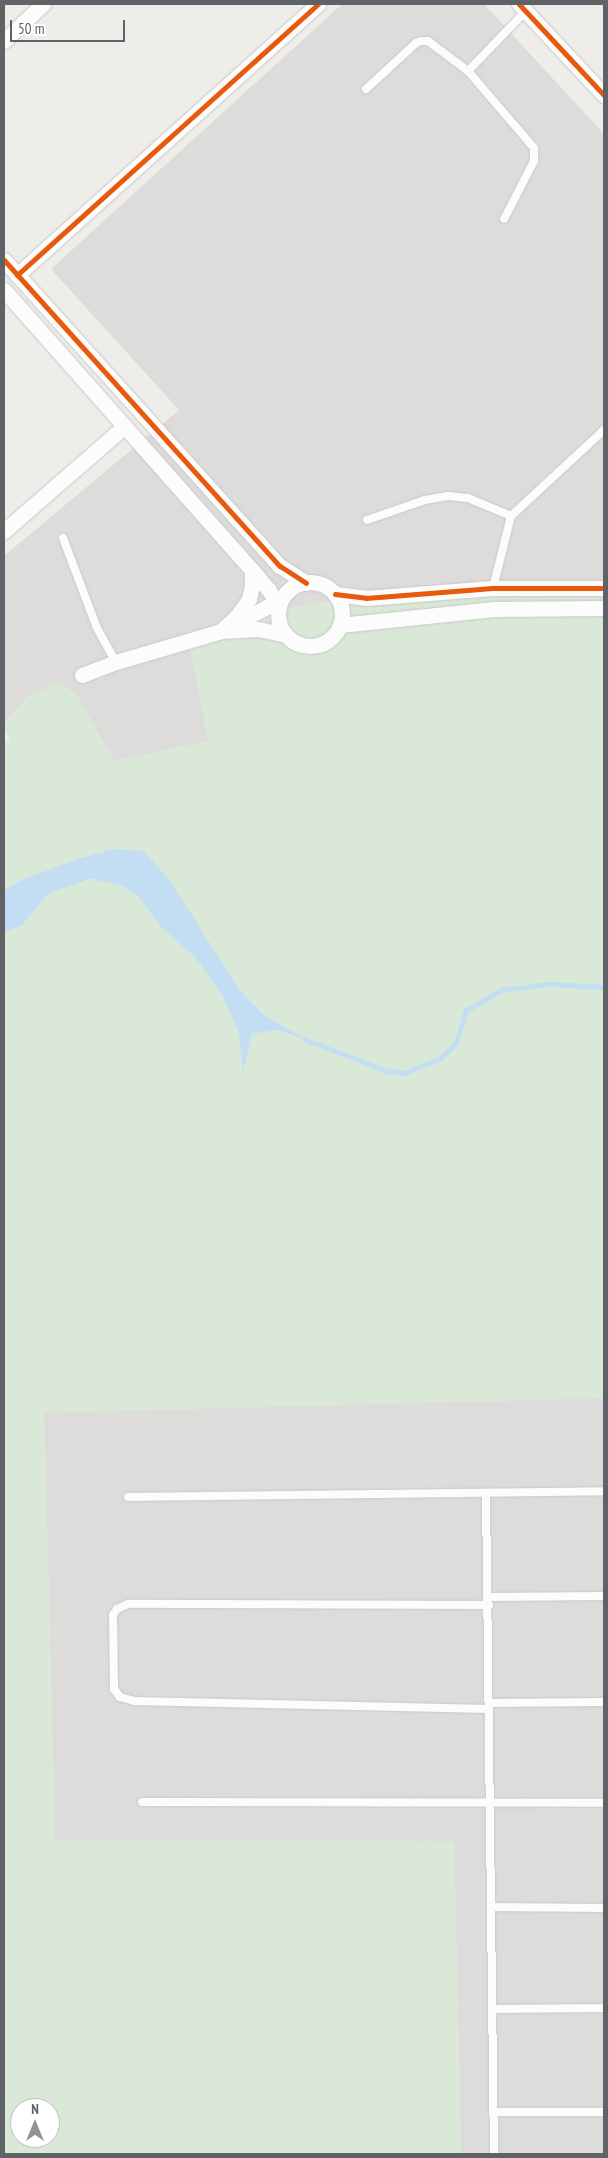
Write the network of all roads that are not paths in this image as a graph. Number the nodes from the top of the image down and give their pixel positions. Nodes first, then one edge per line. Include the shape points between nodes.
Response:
1 (43, 4) edge
2 (318, 4) edge
3 (522, 7) edge
4 (4, 40) edge
5 (468, 71) junction
6 (366, 89) dead end
7 (604, 95) edge
8 (504, 219) dead end
9 (4, 260) edge
10 (17, 275) junction
11 (4, 290) edge
12 (124, 426) junction
13 (604, 430) edge
14 (511, 516) junction
15 (367, 520) dead end
16 (4, 531) edge
17 (63, 538) dead end
18 (252, 570) junction
19 (306, 583) junction
20 (493, 588) junction
21 (604, 588) edge
22 (336, 594) junction
23 (277, 604) junction
24 (604, 608) edge
25 (340, 625) junction
26 (221, 632) junction
27 (286, 635) junction
28 (116, 662) junction
29 (82, 675) dead end
30 (604, 1491) edge
31 (486, 1493) junction
32 (128, 1497) dead end
33 (604, 1596) edge
34 (489, 1601) junction
35 (604, 1702) edge
36 (489, 1706) junction
37 (142, 1802) dead end
38 (490, 1804) junction
39 (604, 1804) edge
40 (492, 1907) junction
41 (604, 1908) edge
42 (604, 2008) edge
43 (493, 2009) junction
44 (494, 2112) junction
45 (604, 2112) edge
46 (494, 2154) edge

1 - 4 street
2 - 10 street
3 - 5 lane
3 - 7 street
5 - 6 lane via 428,41 422,41
5 - 8 lane via 534,148 534,161
9 - 10 street
10 - 19 street via 280,566
11 - 12 street
12 - 16 street
12 - 18 street
13 - 14 lane
14 - 15 lane via 468,498 448,496 425,500
14 - 20 lane
17 - 28 lane via 102,640
18 - 23 street
18 - 26 street via 249,599
19 - 22 street via 319,583
19 - 23 street via 288,591
20 - 21 street
20 - 22 street via 366,598
22 - 25 street via 342,612
23 - 26 street
23 - 27 street via 280,624
24 - 25 street via 494,609
25 - 27 street via 328,641 316,645 303,645
26 - 27 street via 258,629
26 - 28 street
28 - 29 street
30 - 31 lane
31 - 32 lane
31 - 34 lane
33 - 34 lane
34 - 36 lane
34 - 36 lane via 128,1604 113,1615 114,1688 120,1697 135,1701
35 - 36 lane
36 - 38 lane
37 - 38 lane
38 - 39 lane
38 - 40 lane
40 - 41 lane
40 - 43 lane
42 - 43 lane
43 - 44 lane
44 - 45 lane
44 - 46 lane

